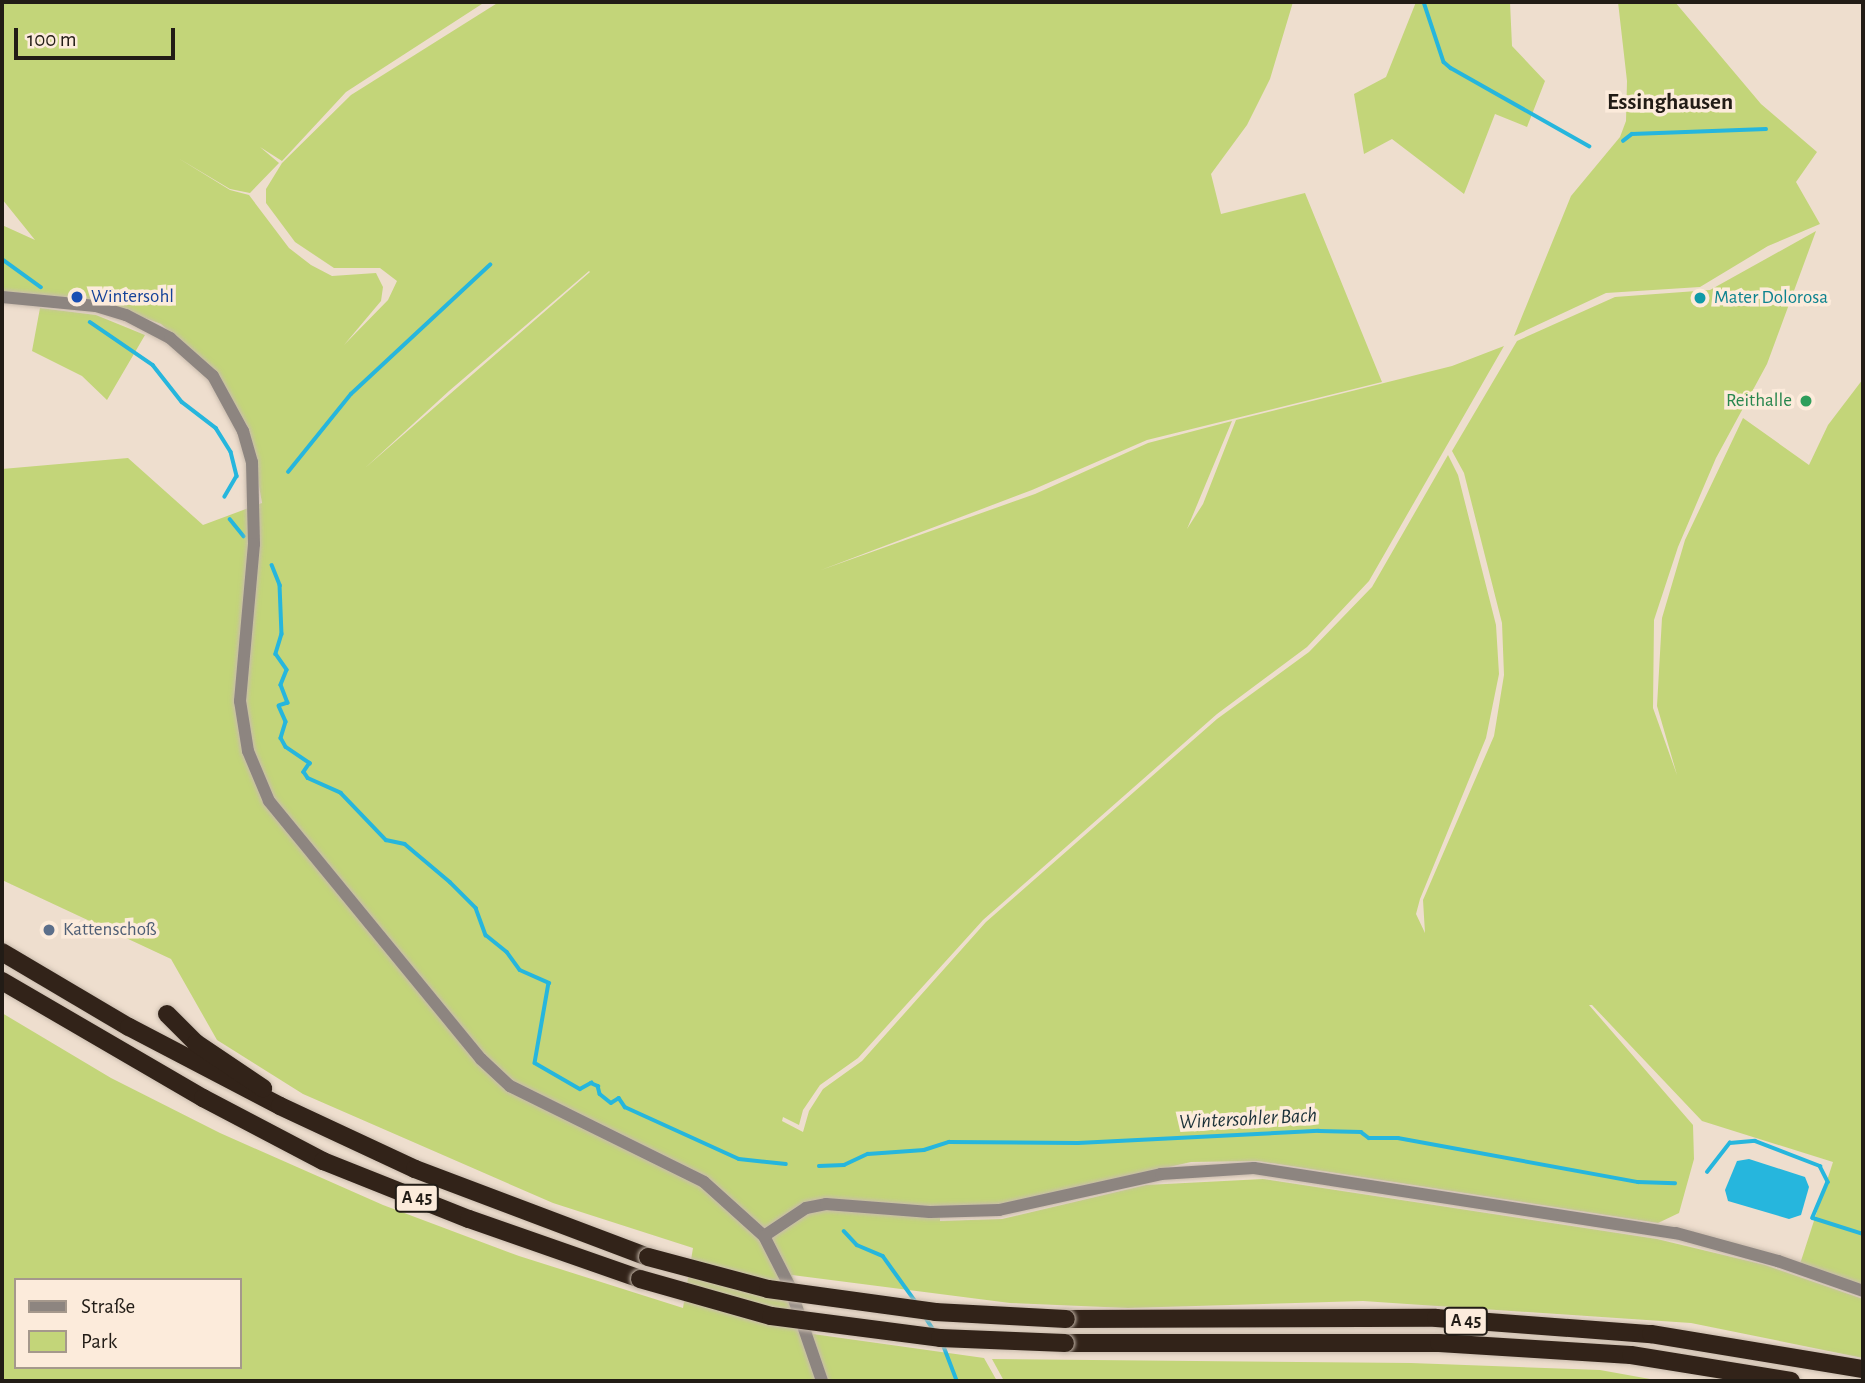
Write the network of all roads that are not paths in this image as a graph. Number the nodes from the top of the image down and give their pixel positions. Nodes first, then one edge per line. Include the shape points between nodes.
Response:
1 (2, 297) edge
2 (2, 952) edge
3 (2, 981) edge
4 (167, 1014) dead end
5 (280, 1106) junction
6 (764, 1236) junction
7 (1863, 1291) edge
8 (1863, 1369) edge
9 (822, 1381) edge
10 (1791, 1381) edge

1 - 6 street via 96,306 170,338 213,376 243,431 254,482 254,544 240,701 248,751 269,801 404,968 481,1059 510,1086 704,1182
2 - 5 highway, A 45 via 129,1027
3 - 10 highway, A 45, bridge via 203,1098 323,1161 640,1279 771,1316 940,1338 1065,1343 1439,1343 1632,1355
4 - 5 highway via 196,1043 261,1086
5 - 8 highway, A 45, bridge via 415,1169 648,1257 768,1289 935,1312 1066,1319 1436,1318 1651,1334
6 - 7 street via 806,1209 826,1204 930,1212 999,1210 1161,1174 1254,1168 1676,1234 1778,1261
6 - 9 street via 789,1285

